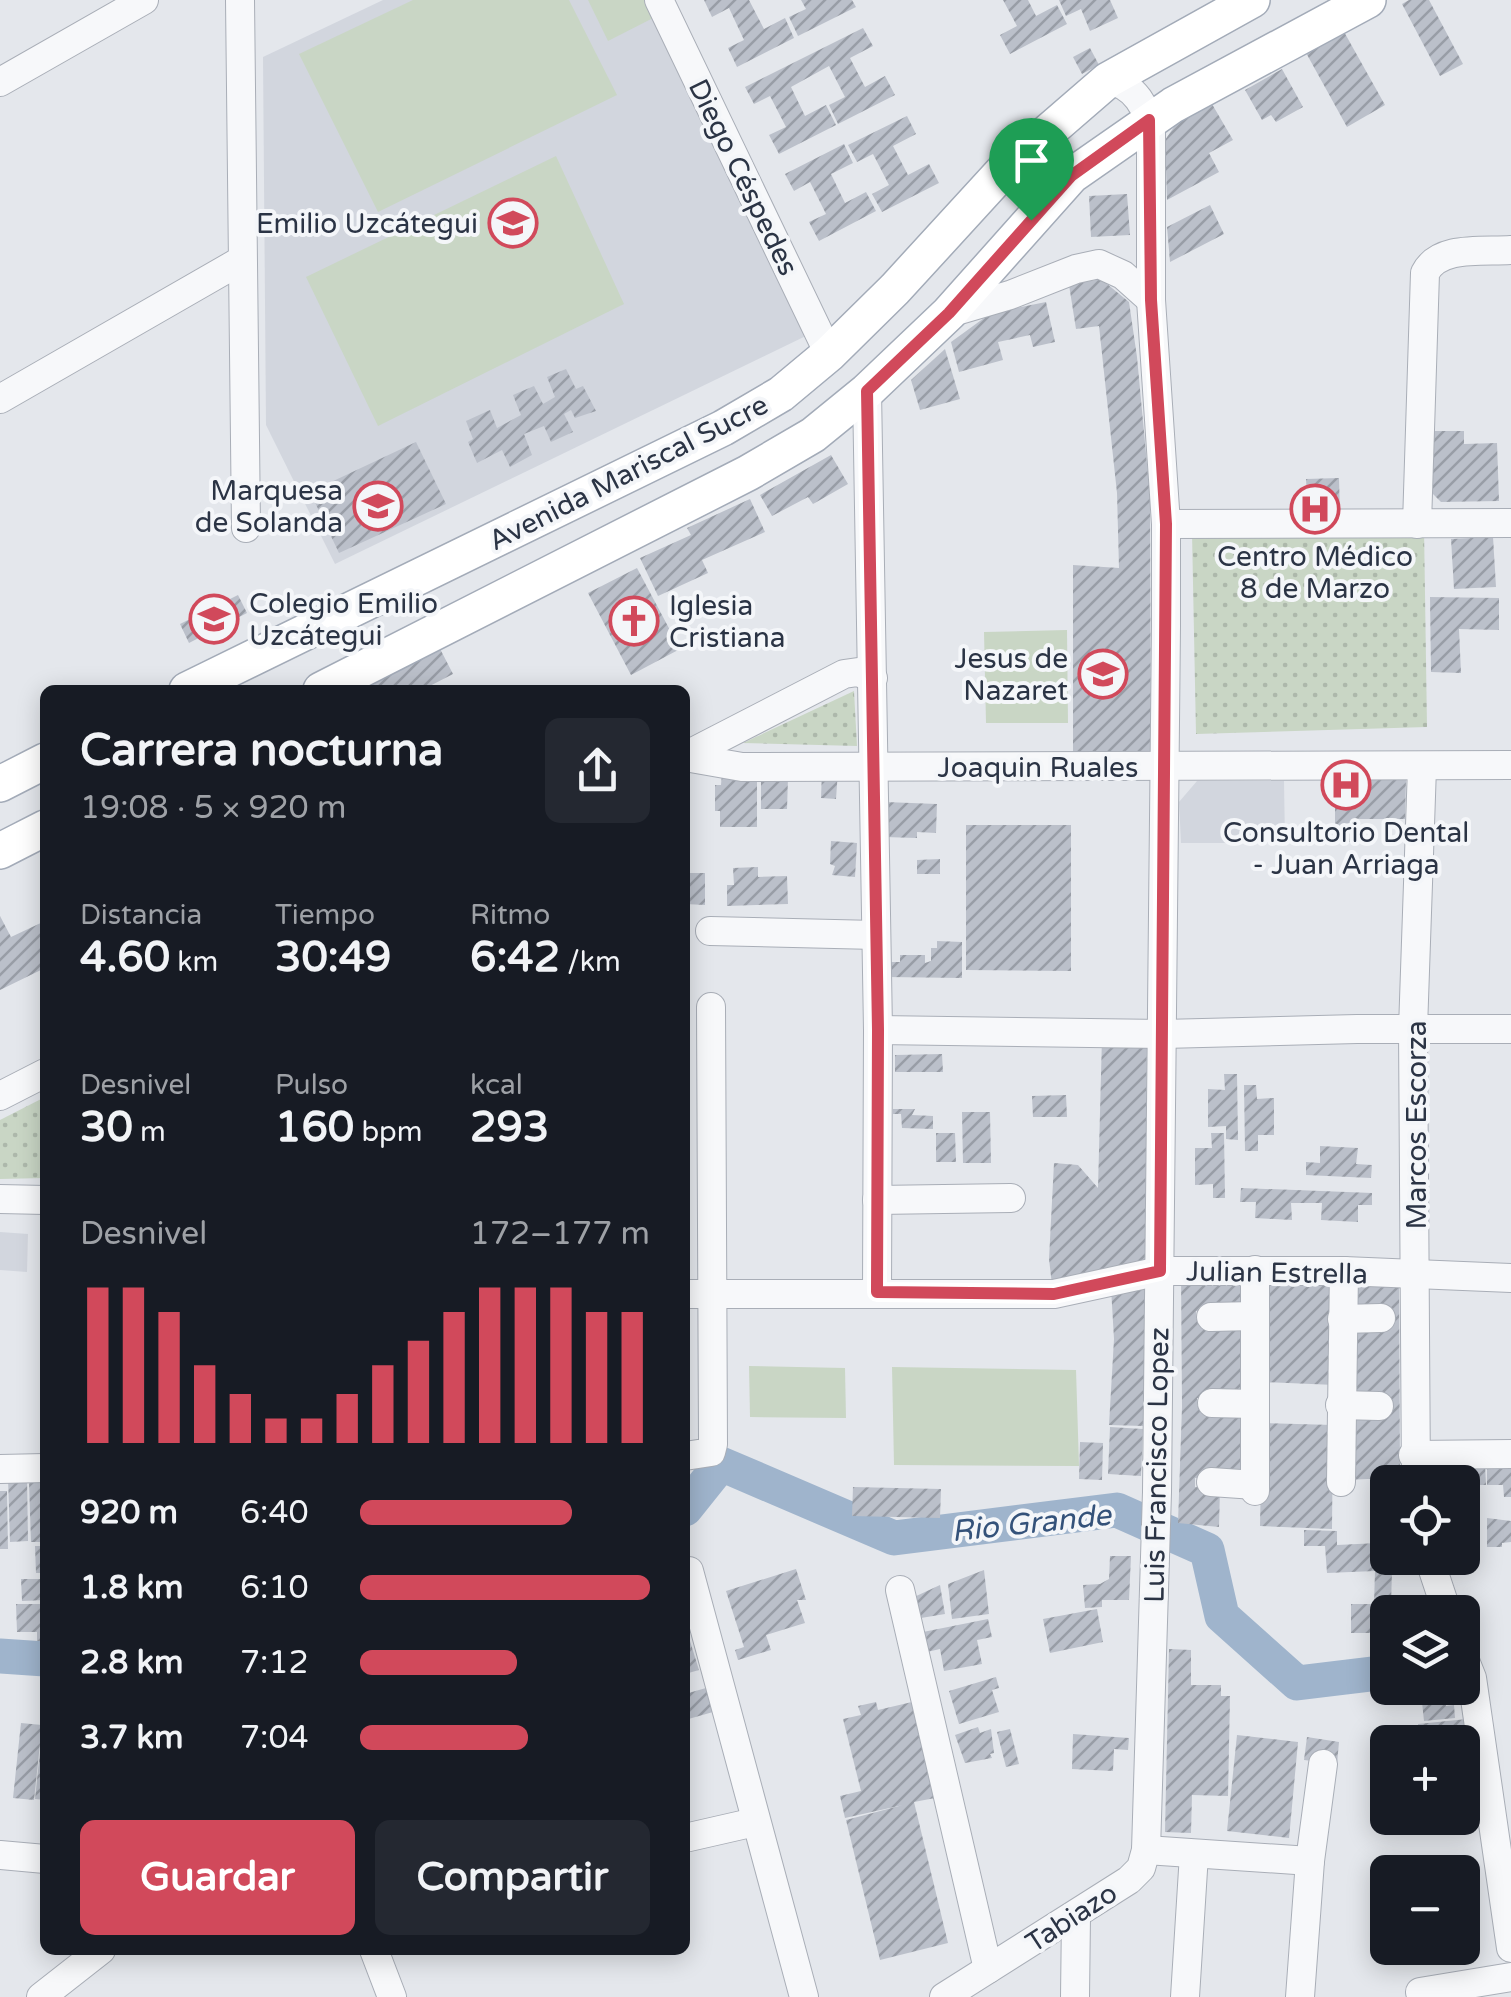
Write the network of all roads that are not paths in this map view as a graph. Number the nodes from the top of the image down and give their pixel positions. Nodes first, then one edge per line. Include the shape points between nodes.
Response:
1 (144, 0) edge
2 (240, 0) edge
3 (659, 0) edge
4 (1252, 0) edge
5 (1368, 0) edge
6 (1309, 8) edge
7 (1108, 80) junction
8 (0, 82) edge
9 (1161, 113) junction
10 (1511, 250) edge
11 (242, 260) junction
12 (1151, 300) junction
13 (949, 313) junction
14 (829, 354) junction
15 (867, 391) junction
16 (0, 400) edge
17 (1166, 524) junction
18 (1418, 524) junction
19 (1511, 524) edge
20 (246, 528) dead end
21 (873, 678) junction
22 (197, 685) edge
23 (331, 685) edge
24 (690, 753) edge
25 (690, 757) edge
26 (40, 764) edge
27 (1511, 765) edge
28 (1165, 766) junction
29 (1422, 767) junction
30 (874, 768) junction
31 (0, 784) edge
32 (40, 831) edge
33 (0, 851) edge
34 (710, 932) dead end
35 (876, 935) junction
36 (711, 1007) dead end
37 (1413, 1029) junction
38 (878, 1030) junction
39 (1511, 1030) edge
40 (1163, 1034) junction
41 (40, 1076) edge
42 (0, 1096) edge
43 (1011, 1198) dead end
44 (0, 1199) edge
45 (40, 1200) edge
46 (878, 1200) junction
47 (1254, 1270) junction
48 (1160, 1271) junction
49 (1344, 1271) junction
50 (1416, 1276) junction
51 (1511, 1278) edge
52 (877, 1292) junction
53 (699, 1294) edge
54 (1254, 1316) junction
55 (1211, 1317) dead end
56 (1382, 1318) dead end
57 (1342, 1319) junction
58 (1212, 1403) dead end
59 (1254, 1404) junction
60 (1340, 1405) junction
61 (1379, 1406) dead end
62 (1511, 1454) edge
63 (690, 1455) edge
64 (1414, 1465) edge
65 (1440, 1465) edge
66 (40, 1468) edge
67 (0, 1469) edge
68 (1211, 1482) dead end
69 (1340, 1482) dead end
70 (690, 1578) edge
71 (900, 1590) dead end
72 (1476, 1705) edge
73 (1323, 1764) dead end
74 (755, 1822) junction
75 (690, 1837) edge
76 (1146, 1850) junction
77 (1194, 1854) junction
78 (0, 1855) edge
79 (40, 1859) edge
80 (1310, 1861) junction
81 (1076, 1916) junction
82 (1511, 1948) edge
83 (95, 1955) edge
84 (376, 1955) edge
85 (988, 1969) junction
86 (1511, 1977) edge
87 (1420, 1992) dead end
88 (41, 1997) edge
89 (392, 1997) edge
90 (804, 1997) edge
91 (944, 1997) edge
92 (1074, 1997) edge
93 (1185, 1997) edge
94 (1300, 1997) edge

1 - 8 street
2 - 11 street
3 - 14 street, Diego Céspedes
4 - 7 main road, Avenida Mariscal Sucre
5 - 9 main road, Avenida Mariscal Sucre
6 - 9 main road via 1209,64
7 - 9 street
7 - 14 main road, Avenida Mariscal Sucre via 994,179
9 - 12 street, Luis Francisco Lopez
9 - 13 main road, Avenida Mariscal Sucre via 1071,176
10 - 18 street via 1445,255 1425,273
11 - 16 street
11 - 20 street
12 - 13 street via 1124,275 1099,264
12 - 17 street, Luis Francisco Lopez
13 - 15 main road, Avenida Mariscal Sucre
14 - 22 main road, Avenida Mariscal Sucre via 781,394 723,428
15 - 21 street
15 - 23 main road, Avenida Mariscal Sucre via 813,435 748,473
17 - 18 street
17 - 28 street, Luis Francisco Lopez
18 - 19 street
21 - 24 street via 844,674
21 - 30 street
25 - 30 street, Joaquin Ruales via 742,767
26 - 31 main road
27 - 29 street, Joaquin Ruales
28 - 29 street, Joaquin Ruales
28 - 30 street, Joaquin Ruales
28 - 40 street, Luis Francisco Lopez
29 - 37 street, Marcos Escorza
30 - 35 street
32 - 33 main road
34 - 35 street
35 - 38 street
36 - 53 street
37 - 39 street
37 - 40 street
37 - 50 street, Marcos Escorza
38 - 40 street
38 - 46 street
40 - 48 street, Luis Francisco Lopez
41 - 42 street
43 - 46 street
44 - 45 street
46 - 52 street
47 - 48 street, Julian Estrella
47 - 49 street, Julian Estrella
47 - 54 street
48 - 52 street, Julian Estrella via 1054,1294
48 - 76 street, Luis Francisco Lopez
49 - 50 street, Julian Estrella
49 - 57 street
50 - 51 street, Julian Estrella
50 - 64 street, Marcos Escorza
52 - 53 street, Julian Estrella
53 - 63 street via 713,1444 711,1452
54 - 55 street
54 - 59 street
56 - 57 street
57 - 60 street
58 - 59 street
59 - 68 street via 1254,1488
60 - 61 street
60 - 69 street
62 - 65 street
66 - 67 street
70 - 74 street
71 - 85 street
72 - 82 street
73 - 80 street
74 - 75 street
74 - 90 street
76 - 77 street
76 - 81 street, Tabiazo via 1138,1872
77 - 80 street
77 - 93 street
78 - 79 street
80 - 94 street
81 - 85 street, Tabiazo
81 - 92 street
83 - 88 street
84 - 89 street
85 - 91 street, Tabiazo
86 - 87 street

